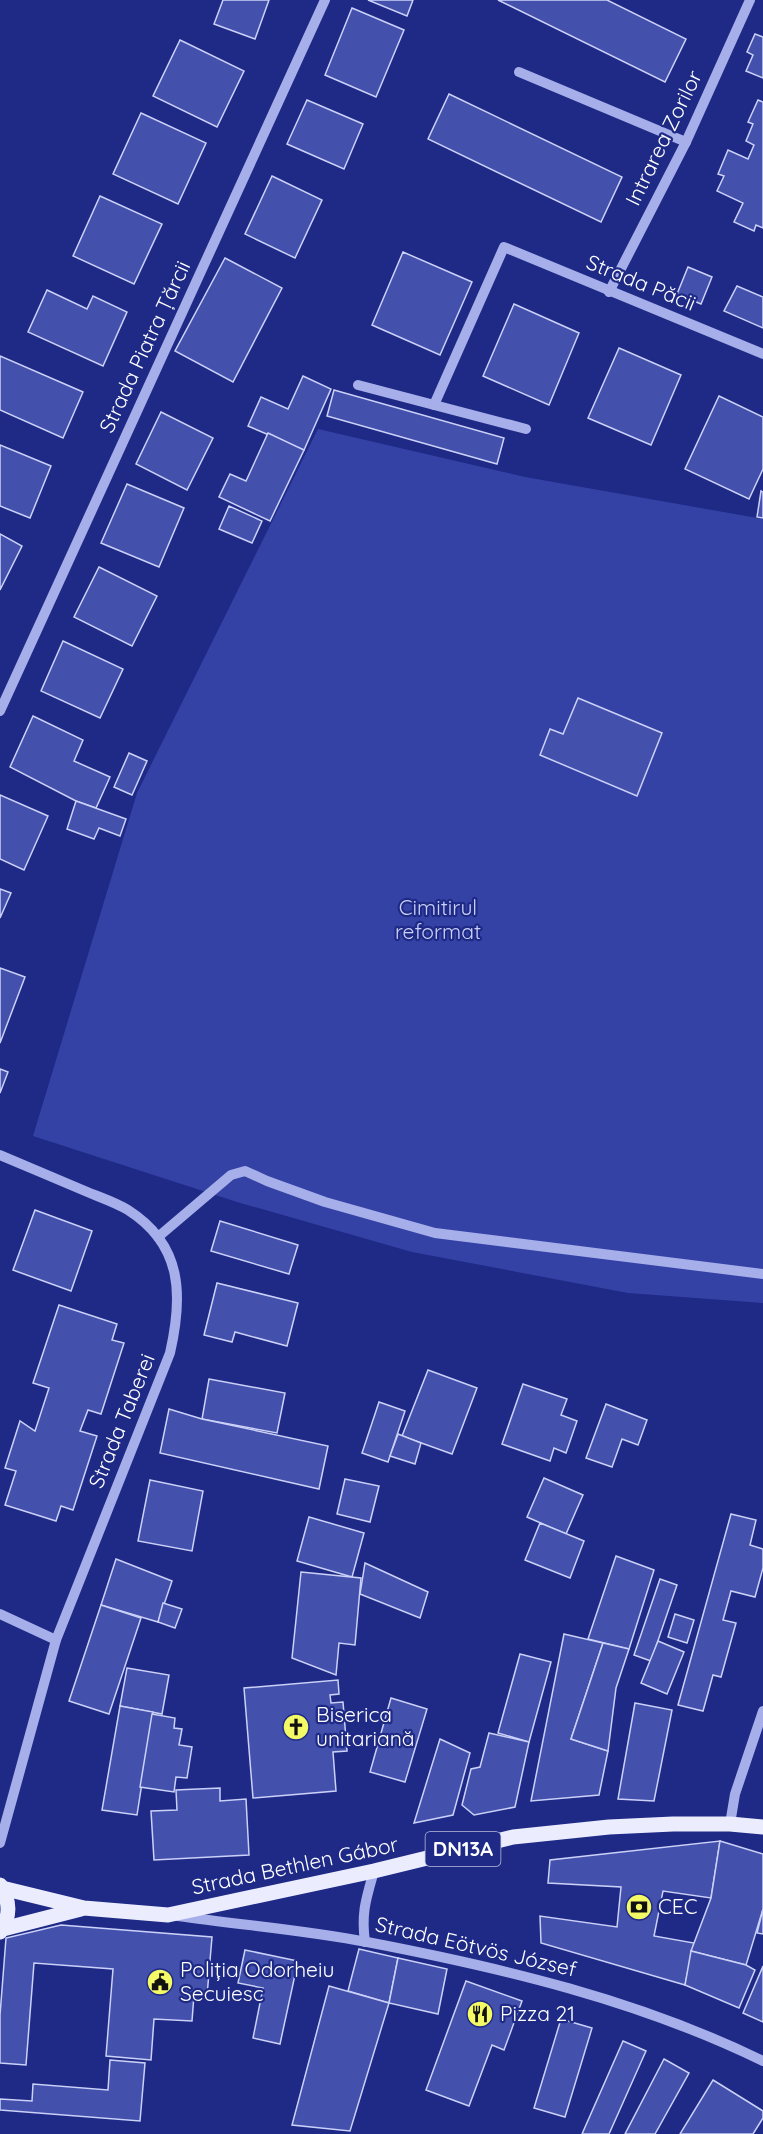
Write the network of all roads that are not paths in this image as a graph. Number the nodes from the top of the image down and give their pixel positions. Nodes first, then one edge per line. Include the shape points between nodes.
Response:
1 (325, 0) edge
2 (750, 0) edge
3 (519, 72) dead end
4 (686, 142) junction
5 (609, 292) junction
6 (763, 354) edge
7 (358, 385) dead end
8 (434, 405) junction
9 (526, 429) dead end
10 (0, 711) edge
11 (0, 1155) edge
12 (158, 1237) junction
13 (763, 1274) edge
14 (0, 1614) edge
15 (56, 1641) junction
16 (763, 1711) edge
17 (15, 1788) junction
18 (0, 1810) edge
19 (730, 1824) junction
20 (763, 1827) edge
21 (0, 1843) edge
22 (374, 1871) junction
23 (1, 1886) edge
24 (84, 1908) junction
25 (168, 1915) junction
26 (1, 1930) edge
27 (365, 1942) junction
28 (763, 2061) edge

1 - 10 street, Strada Piatra Țărcii
2 - 4 street, Intrarea Zorilor
3 - 4 street
4 - 5 street, Intrarea Zorilor
5 - 6 street, Strada Păcii
5 - 8 street, Strada Păcii via 504,248
7 - 8 street
8 - 9 street
11 - 12 street, Strada Taberei via 126,1209
12 - 13 street via 231,1175 245,1171 325,1202 435,1233
12 - 15 street, Strada Taberei via 177,1282 178,1306 170,1353
14 - 15 street
15 - 17 street, Strada Taberei
16 - 19 street via 735,1794
17 - 18 street
17 - 21 street, Strada Taberei
19 - 20 main road, Strada Bethlen Gábor / DN13A
19 - 22 main road, Strada Bethlen Gábor / DN13A via 609,1827 513,1837
22 - 25 main road, Strada Bethlen Gábor / DN13A
22 - 27 street via 362,1922
23 - 24 main road, DN13A
23 - 26 main road, DN13A via 9,1908
24 - 25 main road, Strada Bethlen Gábor / DN13A
24 - 26 main road, DN13A
25 - 27 street, Strada Eötvös József
27 - 28 street, Strada Eötvös József via 570,1988 680,2024

